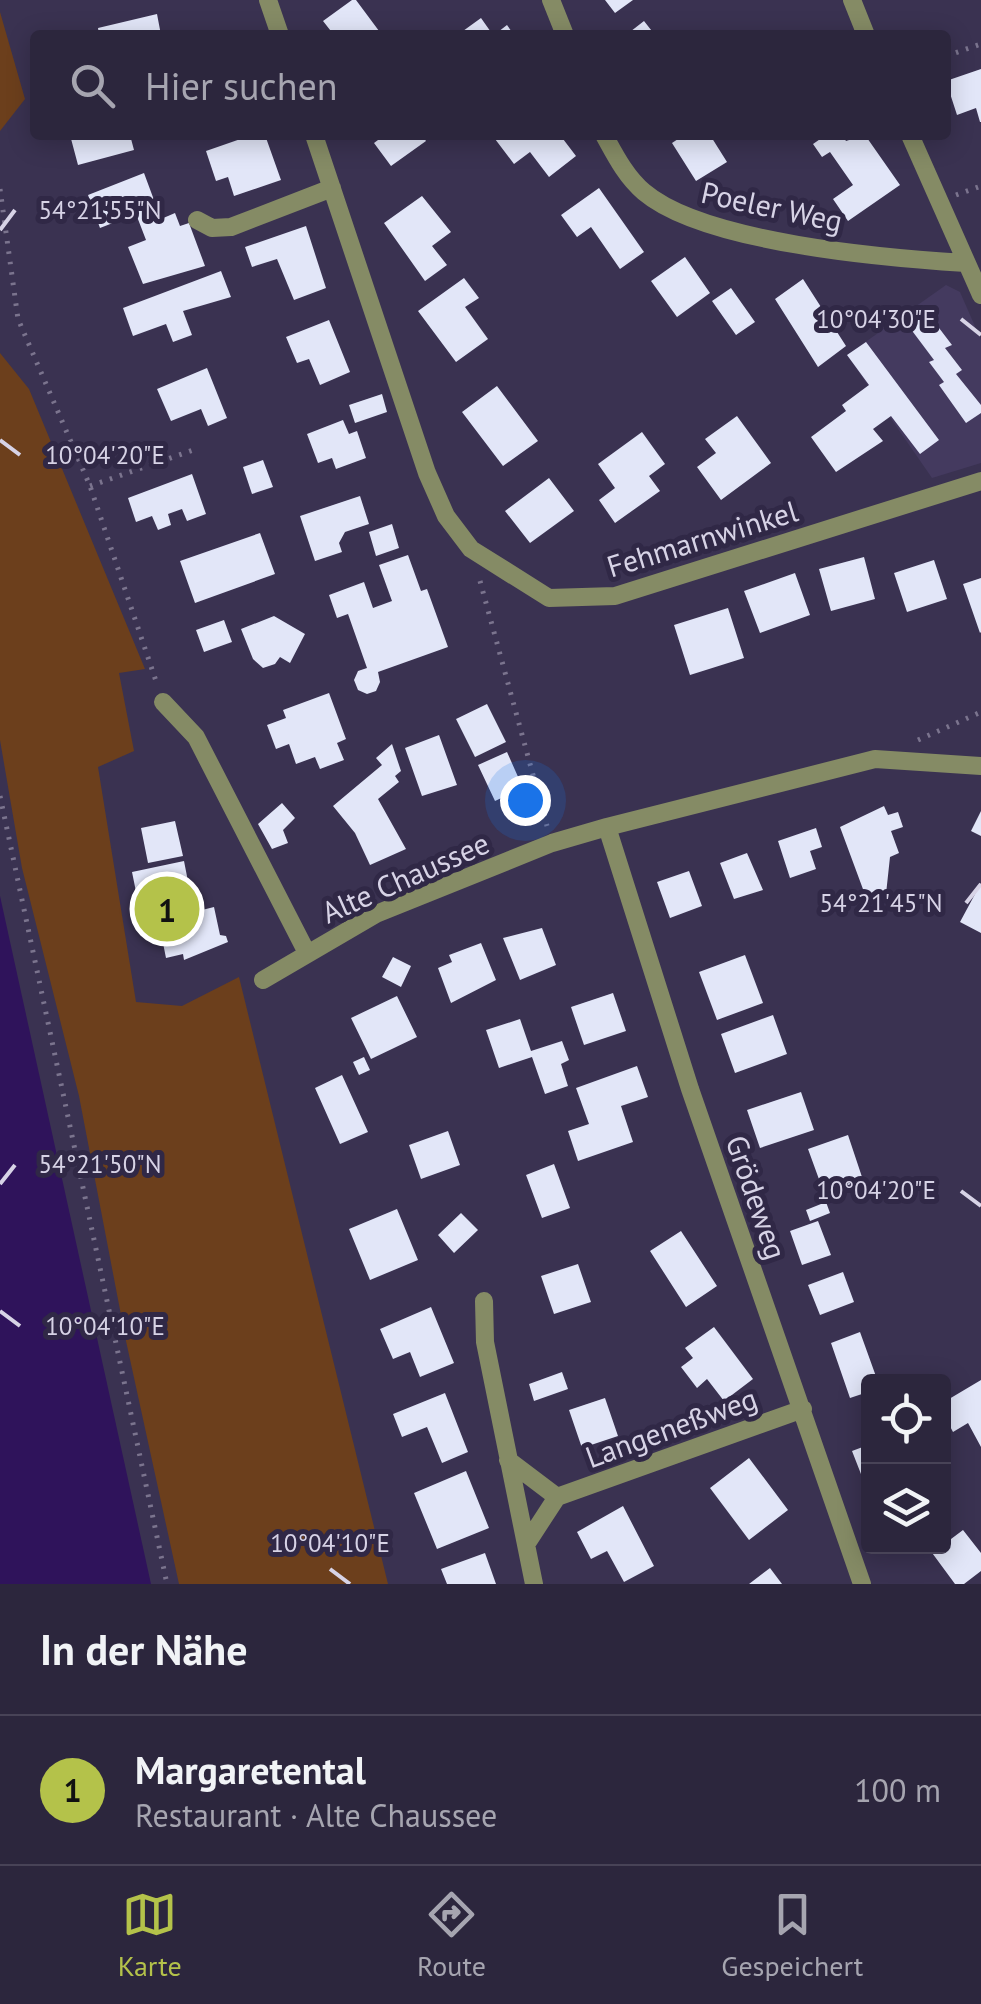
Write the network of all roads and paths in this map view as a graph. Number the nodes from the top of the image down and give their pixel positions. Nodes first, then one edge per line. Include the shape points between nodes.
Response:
1 (268, 0) edge
2 (552, 0) edge
3 (852, 0) edge
4 (278, 30) edge
5 (563, 30) edge
6 (864, 30) edge
7 (981, 44) edge
8 (951, 54) edge
9 (316, 140) edge
10 (607, 140) edge
11 (912, 140) edge
12 (332, 188) junction
13 (0, 189) edge
14 (197, 220) dead end
15 (966, 263) junction
16 (981, 295) edge
17 (199, 448) dead end
18 (981, 481) edge
19 (90, 486) junction
20 (471, 550) junction
21 (164, 702) joint
22 (981, 712) edge
23 (910, 743) dead end
24 (981, 766) edge
25 (0, 796) edge
26 (606, 827) junction
27 (552, 843) junction
28 (306, 951) junction
29 (263, 980) dead end
30 (484, 1302) dead end
31 (803, 1409) junction
32 (508, 1460) junction
33 (557, 1497) junction
34 (527, 1544) junction
35 (167, 1584) edge
36 (534, 1584) edge
37 (862, 1584) edge

1 - 4 street
2 - 5 street
3 - 6 street
7 - 8 path
9 - 12 street, Fehmarnwinkel
10 - 15 street, Poeler Weg via 642,191 708,226
11 - 15 street
12 - 14 street via 230,227
12 - 20 street, Fehmarnwinkel via 427,473
13 - 19 path via 18,318
15 - 16 street
17 - 19 path
18 - 20 street, Fehmarnwinkel via 616,596 548,598
19 - 21 path
20 - 27 path
21 - 28 street, Alte Chaussee via 196,737
22 - 23 path
24 - 26 street, Alte Chaussee via 875,759
25 - 35 path
26 - 27 street, Alte Chaussee
26 - 31 street, Grödeweg
27 - 28 street, Alte Chaussee via 376,914
28 - 29 street
30 - 32 street via 485,1342
31 - 33 street, Langeneßweg
31 - 37 street, Grödeweg
32 - 33 street, Langeneßweg
32 - 34 street
33 - 34 street, Langeneßweg
34 - 36 street

